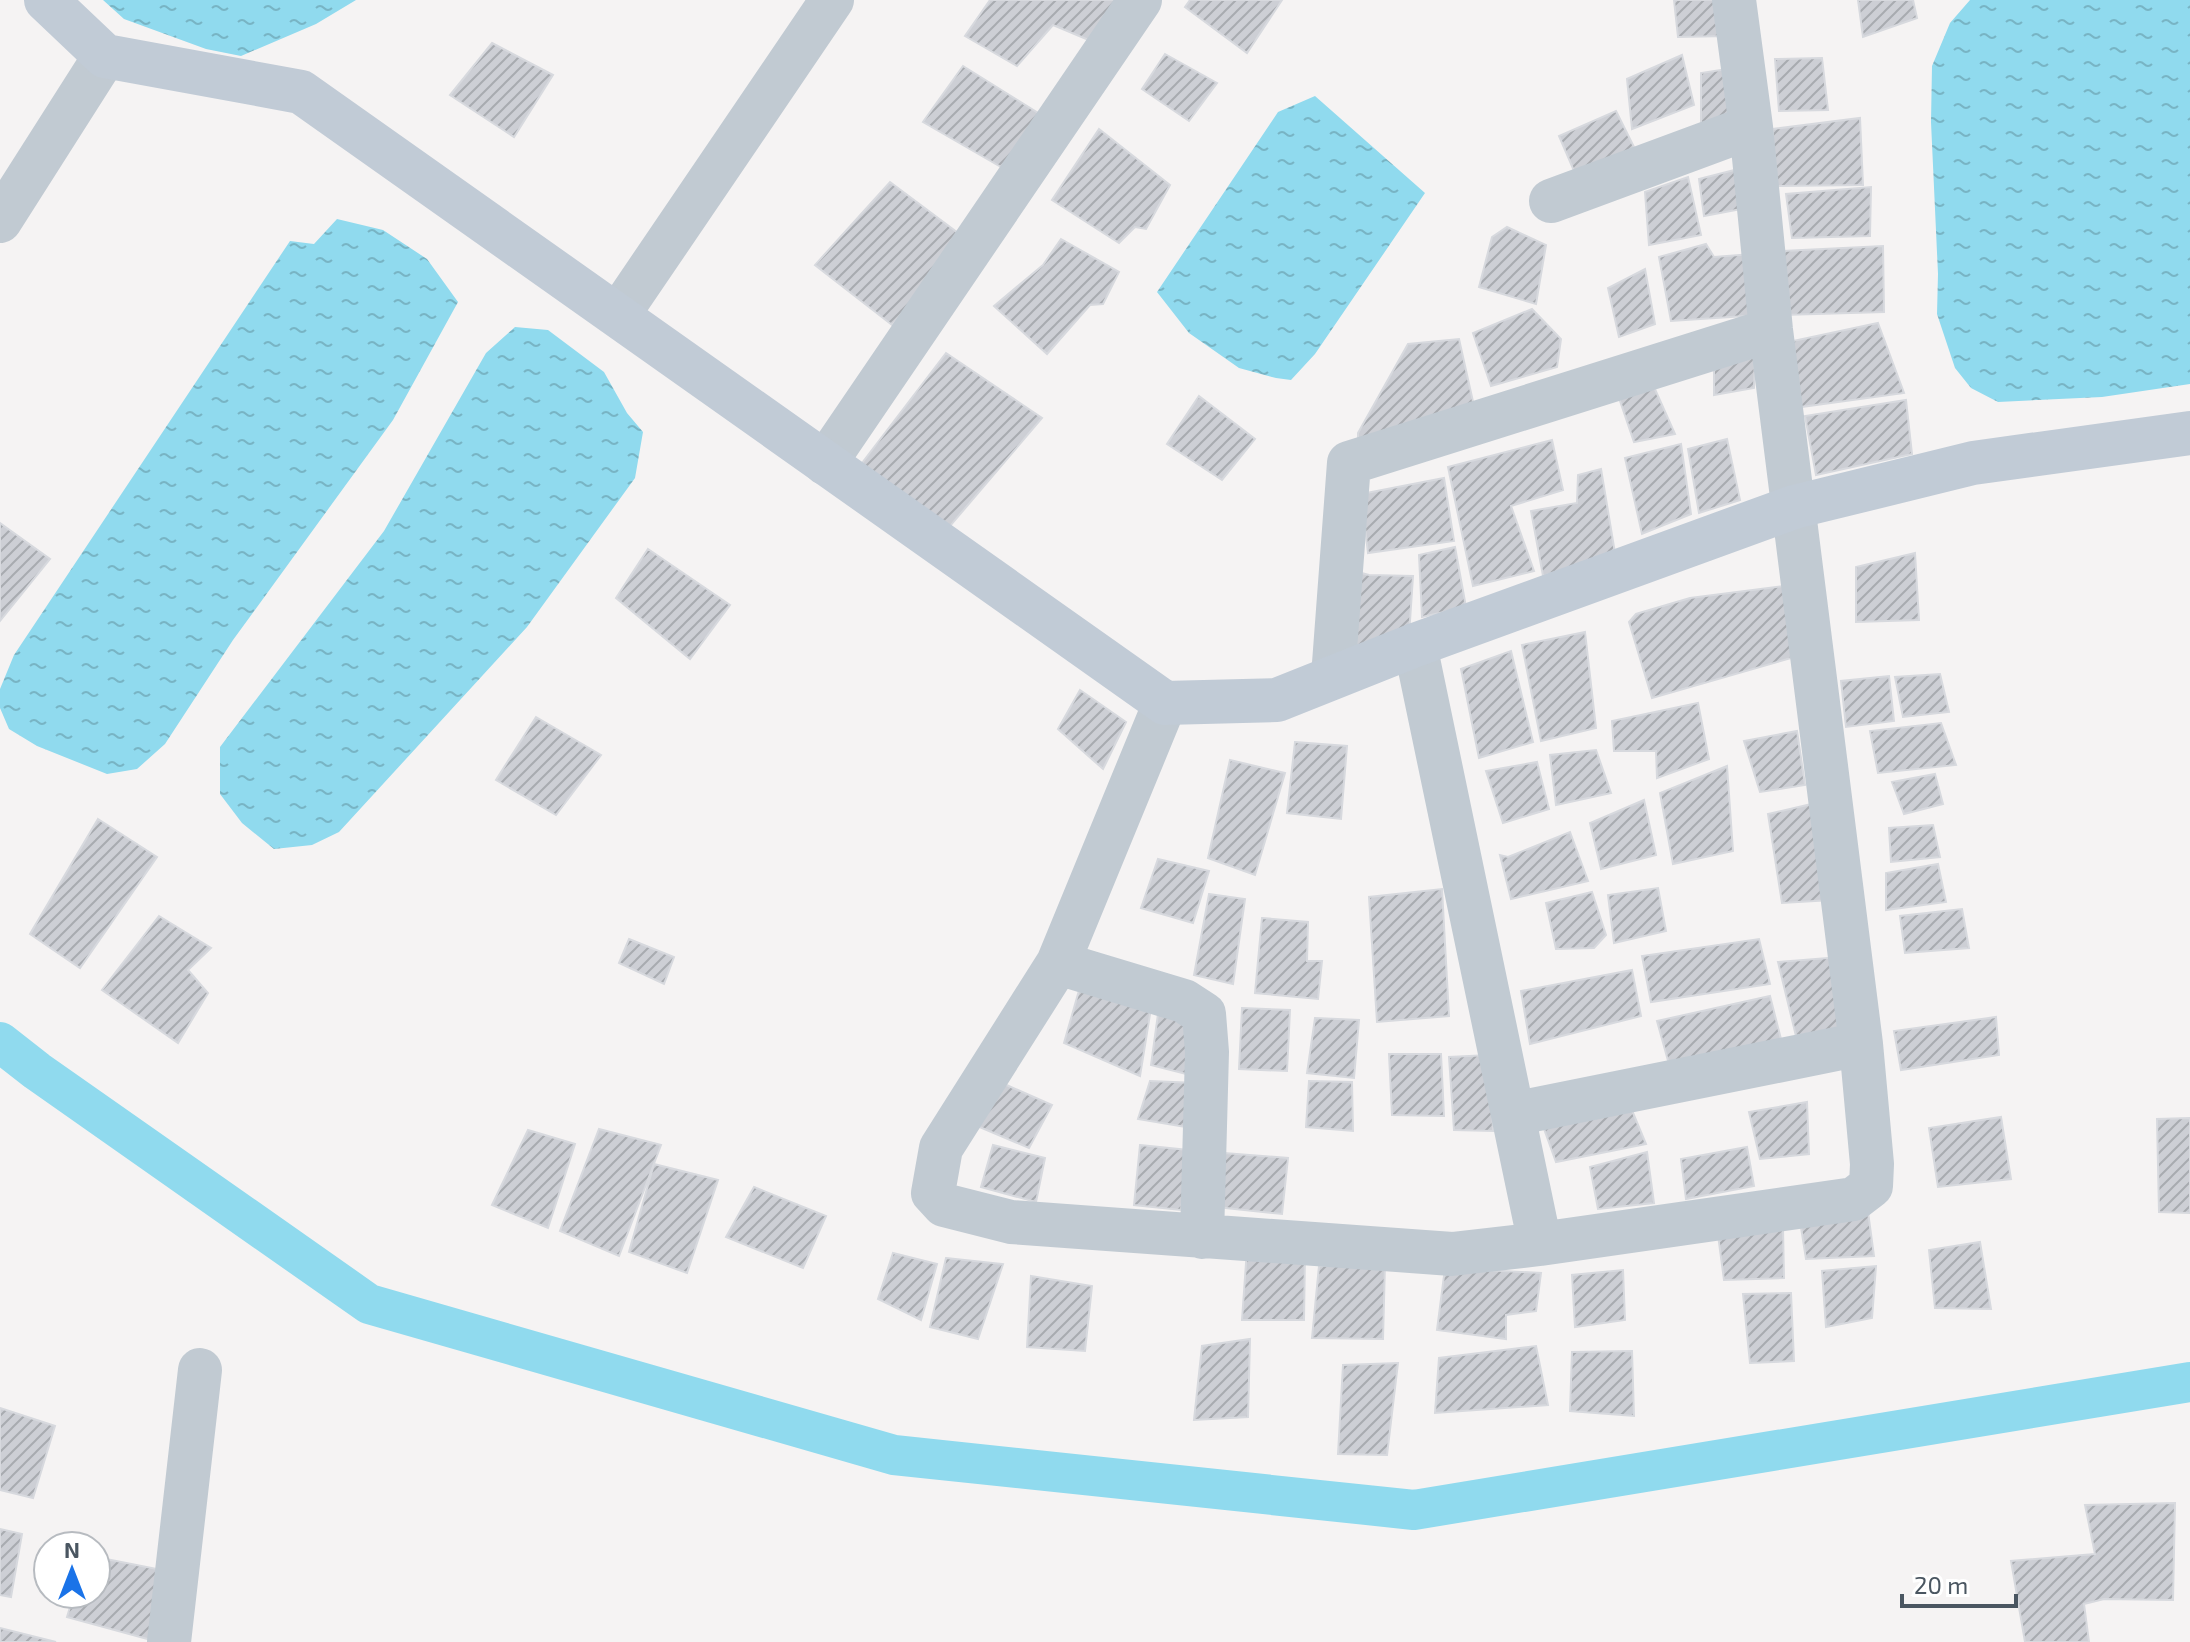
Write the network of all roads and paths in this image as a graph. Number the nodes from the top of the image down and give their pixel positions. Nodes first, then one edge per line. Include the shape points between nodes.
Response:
1 (46, 0) edge
2 (832, 0) edge
3 (1140, 0) edge
4 (1734, 0) edge
5 (105, 56) junction
6 (1751, 127) junction
7 (1551, 201) dead end
8 (0, 221) edge
9 (618, 315) junction
10 (1771, 330) junction
11 (2190, 433) edge
12 (825, 463) junction
13 (1794, 507) junction
14 (1415, 645) junction
15 (1333, 677) junction
16 (1165, 703) junction
17 (1058, 963) junction
18 (1861, 1044) junction
19 (1513, 1114) junction
20 (1202, 1237) junction
21 (1540, 1244) junction
22 (200, 1370) dead end
23 (169, 1642) edge

1 - 5 street
2 - 9 street
3 - 12 street
4 - 6 street
5 - 8 street
5 - 9 street via 301,92
6 - 7 street
6 - 10 street
9 - 12 street
10 - 13 street
10 - 15 street via 1349,463
11 - 13 street via 1973,463
12 - 16 street
13 - 14 street
13 - 18 street
14 - 15 street
14 - 19 street
15 - 16 street via 1277,700
16 - 17 street
17 - 20 street via 1184,1001 1204,1014
17 - 20 street via 941,1148 933,1193 944,1205 1011,1222
18 - 19 street
18 - 21 street via 1872,1164 1871,1186 1854,1199
19 - 21 street
20 - 21 street via 1452,1254
22 - 23 street

